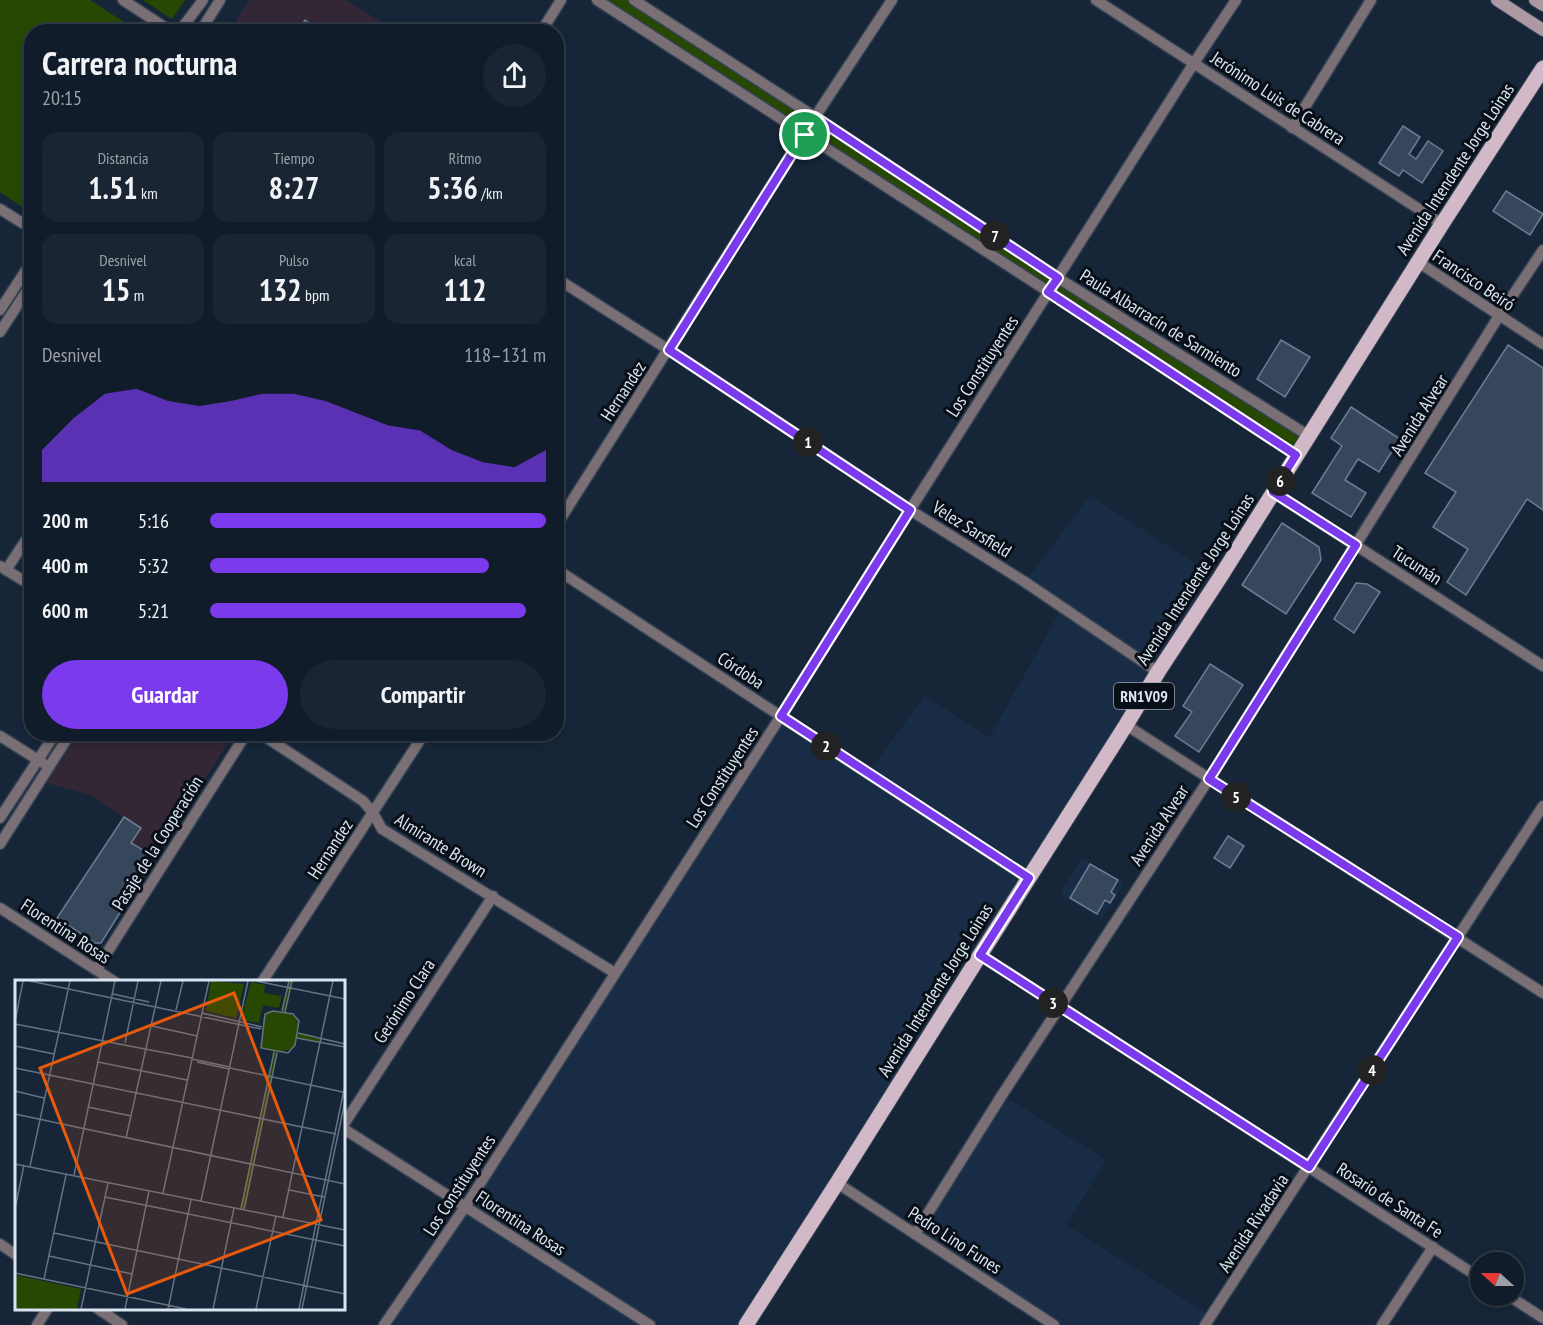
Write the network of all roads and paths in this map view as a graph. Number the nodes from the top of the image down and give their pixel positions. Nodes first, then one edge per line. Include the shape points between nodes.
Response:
1 (123, 0) edge
2 (202, 0) edge
3 (220, 0) edge
4 (561, 0) edge
5 (597, 0) edge
6 (634, 0) edge
7 (892, 0) edge
8 (1096, 0) edge
9 (1236, 0) edge
10 (1371, 0) edge
11 (1497, 0) edge
12 (1535, 0) edge
13 (1543, 5) edge
14 (160, 24) edge
15 (185, 24) edge
16 (205, 24) edge
17 (545, 24) edge
18 (1543, 30) edge
19 (1194, 63) junction
20 (1543, 68) edge
21 (815, 117) junction
22 (1292, 128) junction
23 (805, 135) junction
24 (0, 209) edge
25 (1442, 224) junction
26 (24, 225) edge
27 (1543, 250) edge
28 (1418, 262) junction
29 (24, 273) edge
30 (1058, 278) junction
31 (564, 283) edge
32 (1048, 292) junction
33 (24, 295) edge
34 (0, 310) edge
35 (1499, 316) junction
36 (0, 332) edge
37 (1543, 344) edge
38 (669, 350) junction
39 (1309, 436) junction
40 (1296, 455) junction
41 (1273, 492) junction
42 (910, 510) junction
43 (564, 514) edge
44 (24, 541) edge
45 (1356, 545) junction
46 (3, 568) edge
47 (564, 574) edge
48 (24, 581) edge
49 (1543, 666) edge
50 (1158, 672) junction
51 (781, 716) junction
52 (1126, 726) junction
53 (0, 736) edge
54 (50, 741) edge
55 (65, 741) edge
56 (242, 741) edge
57 (272, 741) edge
58 (419, 741) edge
59 (38, 760) junction
60 (48, 767) junction
61 (1209, 779) junction
62 (1543, 806) edge
63 (373, 813) junction
64 (0, 818) edge
65 (0, 844) edge
66 (1029, 878) junction
67 (493, 896) junction
68 (0, 908) edge
69 (1458, 937) junction
70 (980, 955) junction
71 (96, 970) junction
72 (615, 973) junction
73 (113, 980) edge
74 (263, 980) edge
75 (1543, 993) edge
76 (1060, 1007) junction
77 (345, 1122) edge
78 (345, 1130) edge
79 (1309, 1167) junction
80 (837, 1183) junction
81 (465, 1207) junction
82 (915, 1234) junction
83 (0, 1244) edge
84 (1433, 1247) junction
85 (15, 1254) edge
86 (1470, 1271) edge
87 (1524, 1306) edge
88 (47, 1310) edge
89 (100, 1310) edge
90 (1543, 1318) edge
91 (37, 1325) edge
92 (122, 1325) edge
93 (384, 1325) edge
94 (650, 1325) edge
95 (746, 1325) edge
96 (1054, 1325) edge
97 (1205, 1325) edge
98 (1382, 1325) edge

1 - 14 street
2 - 15 street
3 - 16 street
4 - 17 street
5 - 23 street, Paula Albarracín de Sarmiento
6 - 21 street, Paula Albarracín de Sarmiento
7 - 21 street, Hernandez
8 - 19 street, Jerónimo Luis de Cabrera
9 - 19 street, Los Constituyentes
10 - 22 street
11 - 18 main road
12 - 13 main road
19 - 22 street, Jerónimo Luis de Cabrera
19 - 30 street, Los Constituyentes
20 - 25 main road, Avenida Intendente Jorge Loinas / RN1V09
21 - 23 street, Hernandez
21 - 30 street, Paula Albarracín de Sarmiento
22 - 25 street, Jerónimo Luis de Cabrera
23 - 32 street, Paula Albarracín de Sarmiento
23 - 38 street, Hernandez
24 - 26 street
25 - 28 main road, Avenida Intendente Jorge Loinas / RN1V09
27 - 35 street, Avenida Alvear
28 - 35 street, Francisco Beiró
28 - 39 main road, Avenida Intendente Jorge Loinas / RN1V09
29 - 34 street
30 - 32 street, Los Constituyentes
30 - 39 street, Paula Albarracín de Sarmiento
31 - 38 street, Velez Sarsfield
32 - 40 street, Paula Albarracín de Sarmiento
32 - 42 street, Los Constituyentes
33 - 36 street
35 - 37 street, Francisco Beiró
35 - 45 street, Avenida Alvear
38 - 42 street, Velez Sarsfield
38 - 43 street, Hernandez
39 - 40 main road, Avenida Intendente Jorge Loinas / RN1V09
40 - 41 main road, Avenida Intendente Jorge Loinas / RN1V09
41 - 45 street, Tucumán
41 - 50 main road, Avenida Intendente Jorge Loinas / RN1V09
42 - 50 street, Velez Sarsfield
42 - 51 street, Los Constituyentes
44 - 46 street
45 - 49 street, Tucumán
45 - 61 street, Avenida Alvear
46 - 48 street
47 - 51 street, Córdoba
50 - 52 main road, Avenida Intendente Jorge Loinas / RN1V09
51 - 66 street, Córdoba
51 - 72 street, Los Constituyentes
52 - 61 street
52 - 66 main road, Avenida Intendente Jorge Loinas / RN1V09
53 - 59 street
54 - 59 street
55 - 60 street
56 - 71 street, Pasaje de la Cooperación
57 - 63 street, Almirante Brown via 363,801
58 - 63 street, Hernandez
59 - 60 street
59 - 64 street
60 - 65 street
61 - 69 street
61 - 76 street, Avenida Alvear
62 - 69 street, Avenida Rivadavia
63 - 67 street, Almirante Brown via 382,829
63 - 74 street, Hernandez
66 - 70 main road, Avenida Intendente Jorge Loinas / RN1V09
67 - 72 street, Almirante Brown
67 - 77 street, Gerónimo Clara
68 - 71 street, Florentina Rosas
69 - 75 street
69 - 79 street, Avenida Rivadavia
70 - 76 street, Rosario de Santa Fe
70 - 80 main road, Avenida Intendente Jorge Loinas / RN1V09
71 - 73 street, Florentina Rosas
72 - 81 street, Los Constituyentes
76 - 79 street, Rosario de Santa Fe
76 - 82 street, Avenida Alvear
78 - 81 street, Florentina Rosas
79 - 84 street, Rosario de Santa Fe
79 - 97 street, Avenida Rivadavia
80 - 82 street, Pedro Lino Funes
80 - 95 main road, Avenida Intendente Jorge Loinas / RN1V09
81 - 93 street, Los Constituyentes
81 - 94 street, Florentina Rosas
82 - 96 street, Pedro Lino Funes
83 - 85 street
84 - 86 street, Rosario de Santa Fe
84 - 98 street
87 - 90 street
88 - 91 street
89 - 92 street

